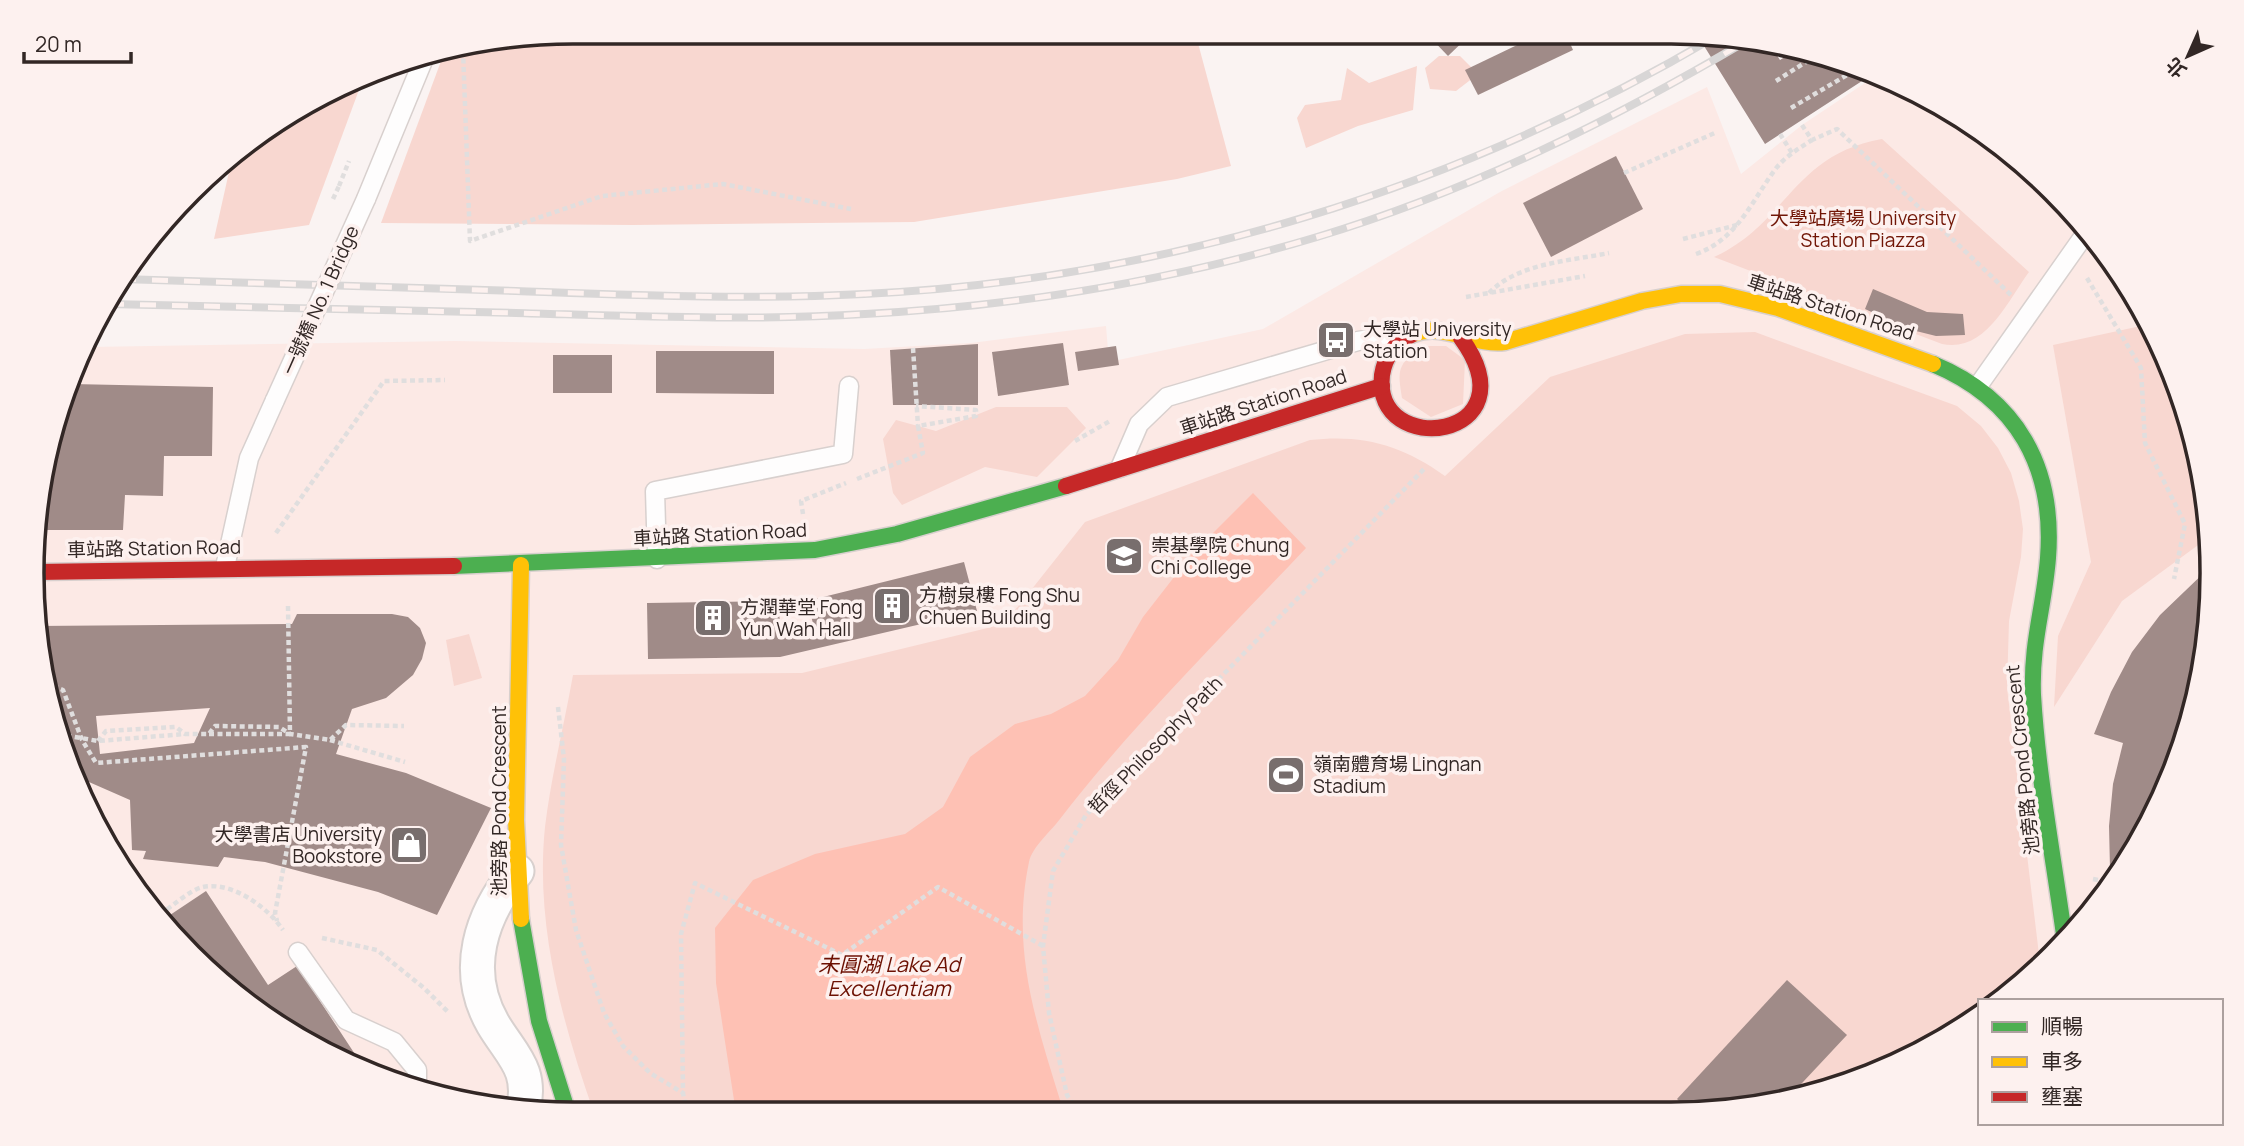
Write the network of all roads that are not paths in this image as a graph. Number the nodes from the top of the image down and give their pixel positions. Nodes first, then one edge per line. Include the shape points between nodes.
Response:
1 (421, 67) edge
2 (2082, 239) edge
3 (1413, 333) junction
4 (1461, 338) junction
5 (849, 386) dead end
6 (1382, 386) junction
7 (1978, 386) junction
8 (1119, 471) junction
9 (657, 559) junction
10 (521, 565) junction
11 (225, 567) junction
12 (44, 572) edge
13 (517, 871) junction
14 (2062, 929) edge
15 (298, 952) road end
16 (417, 1078) edge
17 (523, 1100) edge
18 (564, 1102) edge

1 - 11 lane, 一號橋 No. 1 Bridge, bridge via 249,458
2 - 7 lane
3 - 4 street, 車站路 Station Road via 1430,329
3 - 6 street via 1388,355
3 - 8 lane via 1358,341 1167,397 1139,424
4 - 6 street via 1473,350 1483,377 1475,407 1465,419 1451,427 1420,429 1394,413
4 - 7 street, 車站路 Station Road via 1493,343 1521,339 1641,301 1703,292 1748,299 1935,364
5 - 9 lane via 843,454 655,491
6 - 8 street, 車站路 Station Road
7 - 14 street, 池旁路 Pond Crescent via 2021,434 2045,495 2048,561 2035,624 2033,687
8 - 9 street, 車站路 Station Road via 850,545 779,554
9 - 10 street, 車站路 Station Road
10 - 11 street, 車站路 Station Road
10 - 13 street, 池旁路 Pond Crescent
11 - 12 street, 車站路 Station Road
13 - 17 street via 491,905 481,932 478,963 491,1020 524,1073
13 - 18 street, 池旁路 Pond Crescent via 539,1021
15 - 16 lane via 346,1020 394,1042 417,1070

